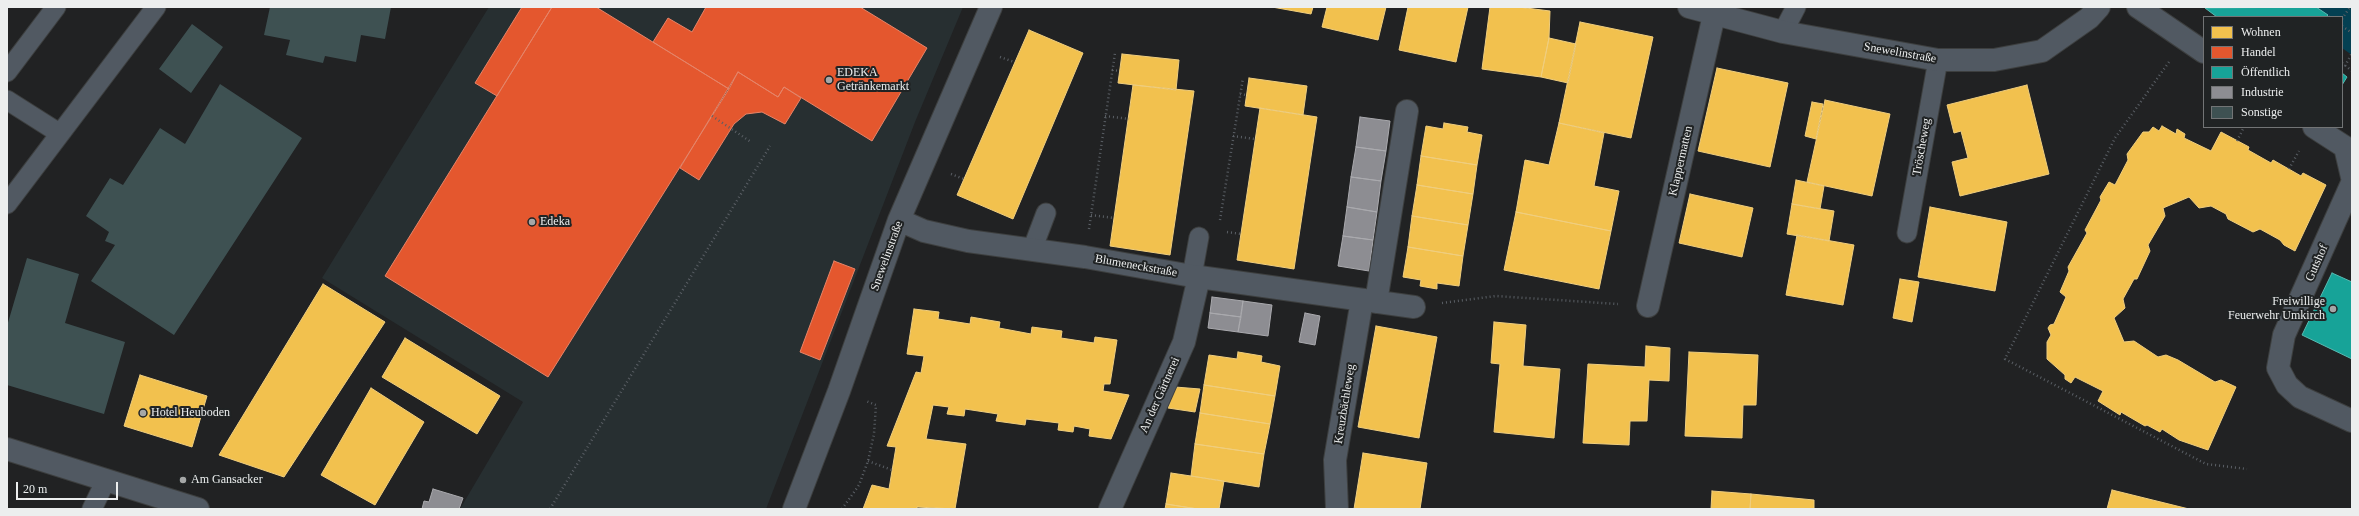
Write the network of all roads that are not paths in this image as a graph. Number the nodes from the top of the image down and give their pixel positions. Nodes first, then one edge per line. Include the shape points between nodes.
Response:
1 (56, 7) edge
2 (156, 7) edge
3 (991, 7) edge
4 (1689, 7) edge
5 (1796, 7) edge
6 (2099, 7) edge
7 (2138, 7) edge
8 (1714, 15) junction
9 (1783, 32) junction
10 (2203, 51) edge
11 (1938, 60) junction
12 (7, 72) edge
13 (7, 100) edge
14 (1406, 111) dead end
15 (2316, 128) edge
16 (59, 133) junction
17 (2352, 177) edge
18 (2352, 183) edge
19 (7, 204) edge
20 (1046, 213) dead end
21 (899, 220) junction
22 (1907, 233) dead end
23 (1199, 237) dead end
24 (1032, 250) junction
25 (1196, 277) junction
26 (1369, 301) junction
27 (1648, 306) road end
28 (1414, 307) road end
29 (2352, 421) edge
30 (7, 449) edge
31 (106, 480) junction
32 (92, 509) edge
33 (198, 509) edge
34 (794, 509) edge
35 (1110, 509) edge
36 (1337, 509) edge

1 - 12 lane
2 - 16 lane
3 - 21 street, Snewelinstraße
4 - 8 street, Snewelinstraße
5 - 9 lane
6 - 11 street, Snewelinstraße via 2089,18 2042,51 1994,60
7 - 10 street
8 - 9 street, Snewelinstraße
8 - 27 street, Klappermatten
9 - 11 street, Snewelinstraße
11 - 22 lane, Tröscheweg
13 - 16 lane
14 - 26 street
15 - 17 street via 2345,147
16 - 19 lane
18 - 29 street, Gutshof via 2284,335 2278,368 2287,385 2300,397
20 - 24 lane
21 - 24 street, Blumeneckstraße via 924,231 968,241
21 - 34 street, Snewelinstraße via 839,391
23 - 25 lane
24 - 25 street, Blumeneckstraße
25 - 26 street, Blumeneckstraße
25 - 35 street, An der Gärtnerei via 1184,342
26 - 28 street, Blumeneckstraße
26 - 36 street, Kreuzbächleweg via 1335,460
30 - 31 street
31 - 32 lane
31 - 33 street

